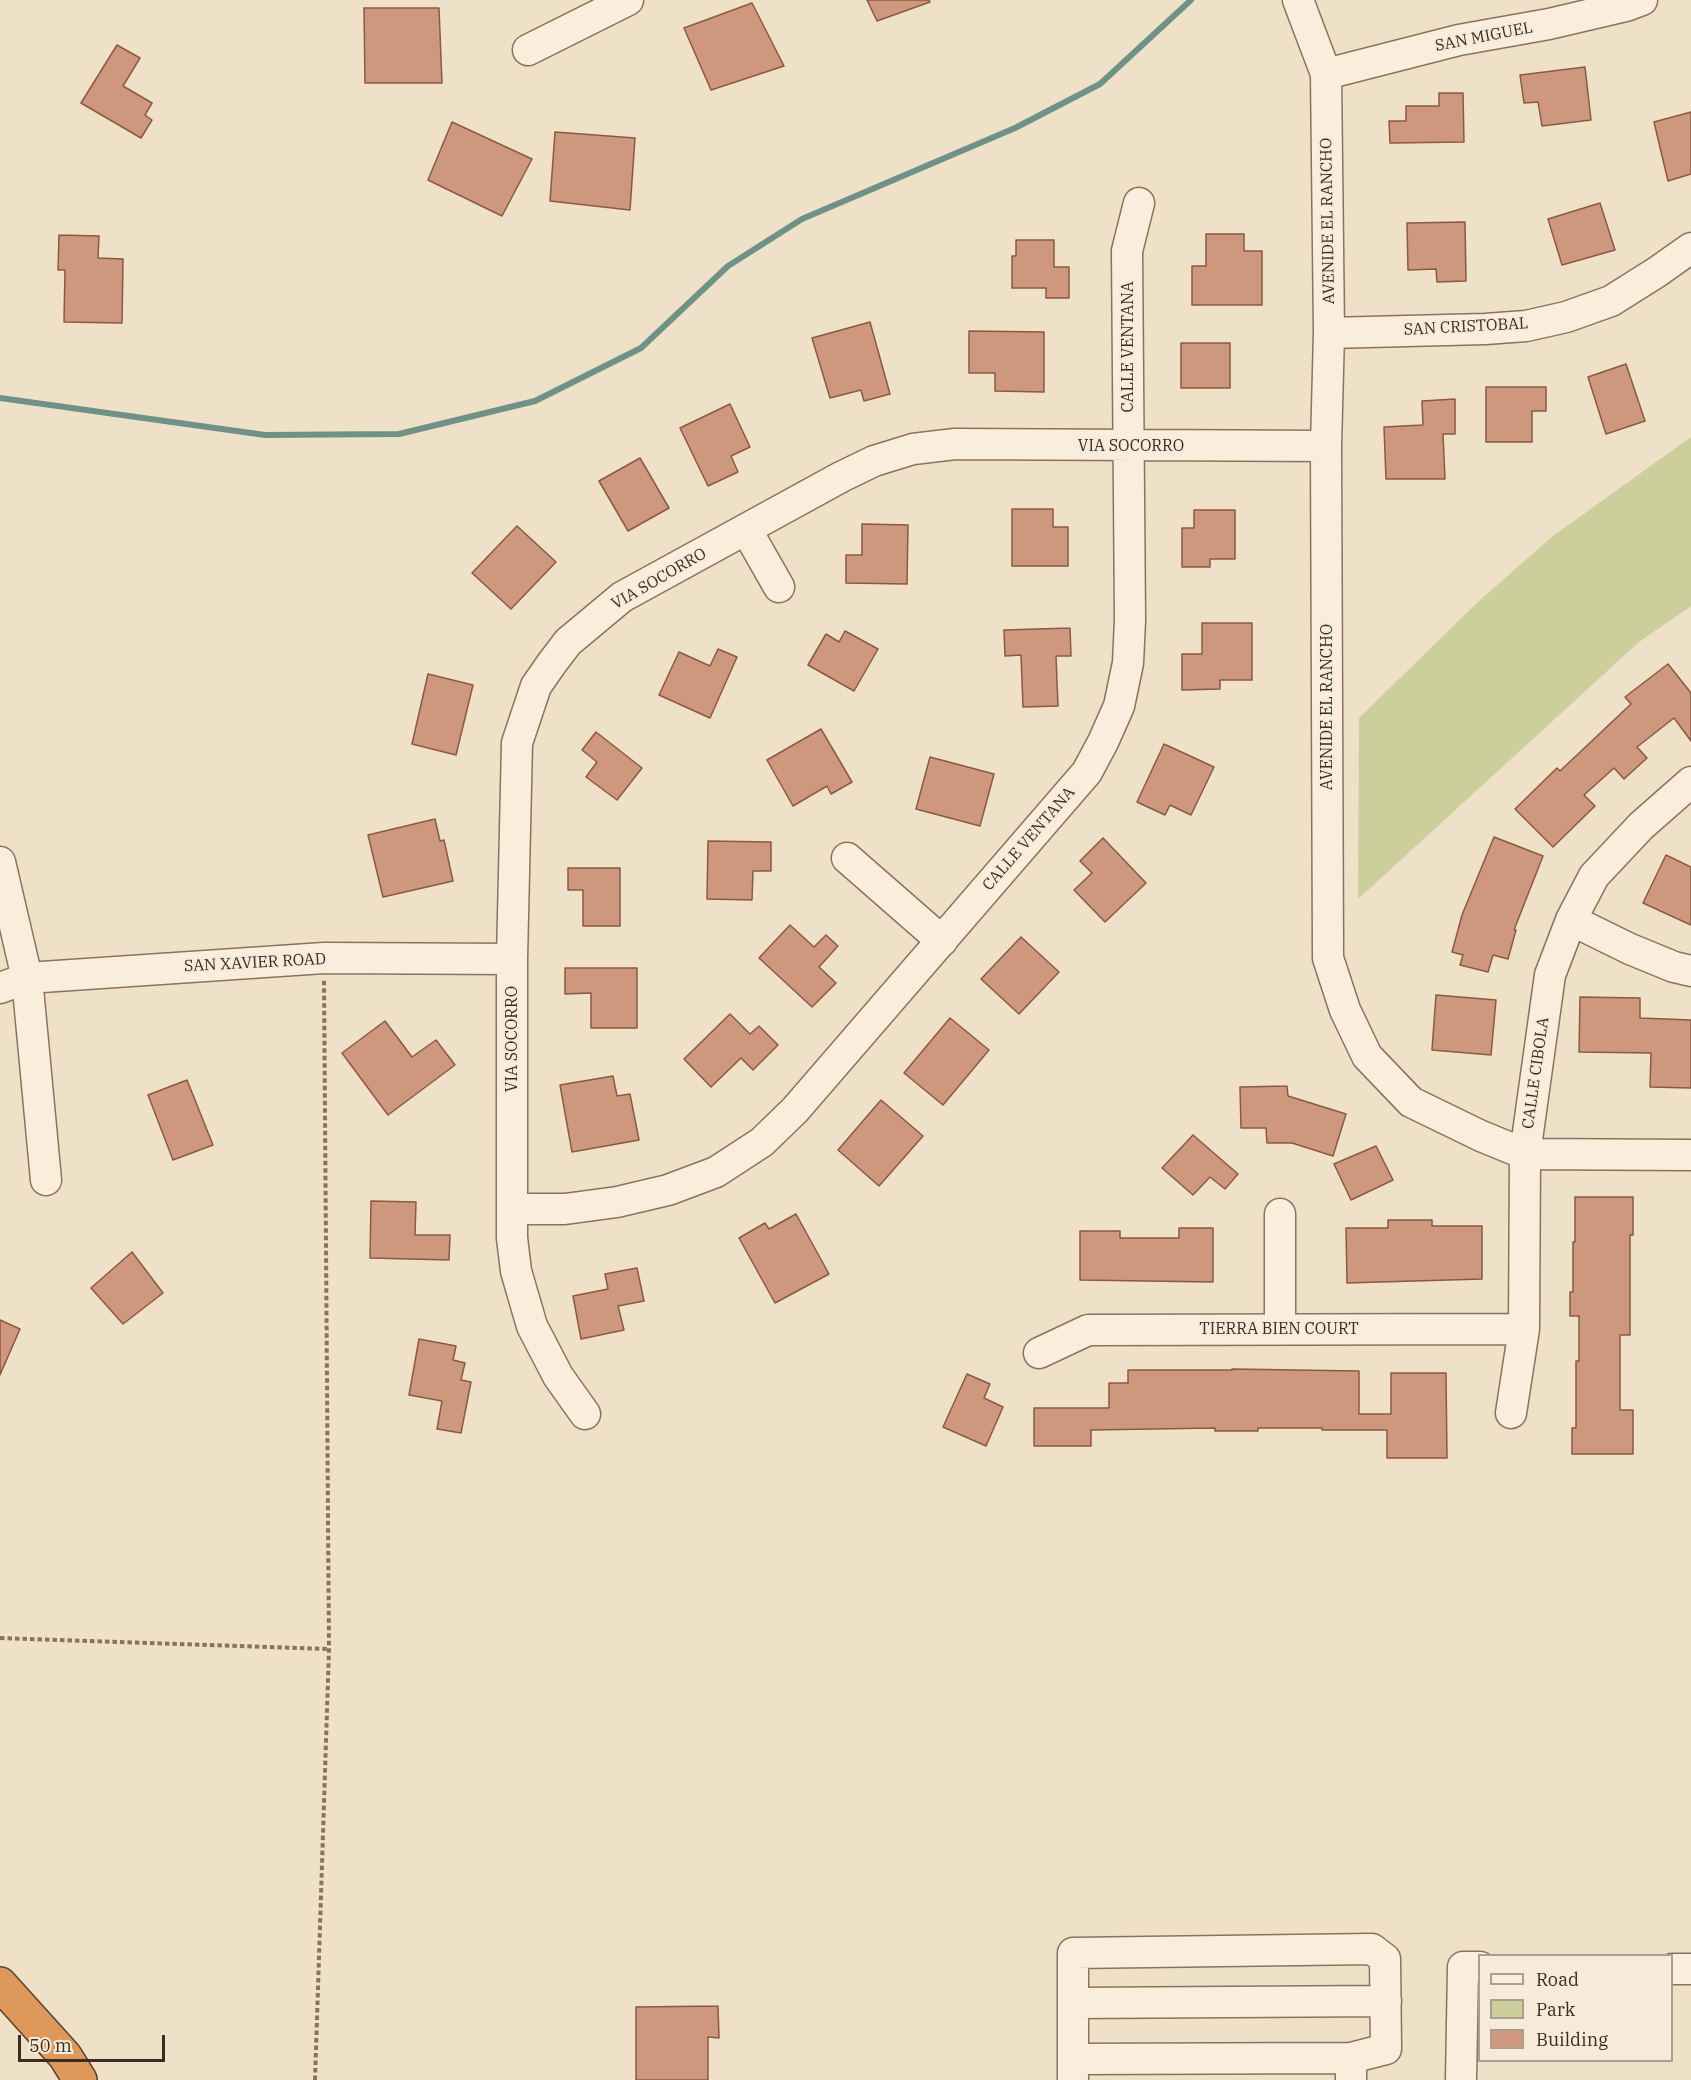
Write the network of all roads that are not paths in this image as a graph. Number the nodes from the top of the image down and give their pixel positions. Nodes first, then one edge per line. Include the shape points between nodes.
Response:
1 (628, 0) edge
2 (1298, 0) edge
3 (1642, 0) edge
4 (528, 50) dead end
5 (1326, 74) junction
6 (1138, 203) dead end
7 (1691, 248) edge
8 (1329, 333) junction
9 (1129, 446) junction
10 (1326, 446) junction
11 (747, 529) junction
12 (779, 587) dead end
13 (1691, 782) edge
14 (847, 858) dead end
15 (0, 862) edge
16 (1571, 920) junction
17 (942, 941) junction
18 (512, 959) junction
19 (1691, 971) edge
20 (14, 983) edge
21 (1525, 1154) junction
22 (1691, 1155) edge
23 (46, 1180) dead end
24 (512, 1209) junction
25 (1280, 1214) dead end
26 (1280, 1329) junction
27 (1524, 1329) junction
28 (1039, 1353) dead end
29 (1511, 1413) dead end
30 (585, 1414) dead end
31 (1471, 1967) edge
32 (1673, 1969) edge
33 (1691, 1969) edge
34 (0, 1984) edge
35 (1386, 2001) junction
36 (1073, 2003) junction
37 (1073, 2069) edge
38 (1351, 2069) edge
39 (80, 2080) edge
40 (1461, 2080) edge

1 - 4 street
2 - 5 street, AVENIDE EL RANCHO
3 - 5 street, SAN MIGUEL
5 - 8 street, AVENIDE EL RANCHO
6 - 9 street, CALLE VENTANA via 1127,251
7 - 8 street, SAN CRISTOBAL via 1611,301 1566,317 1526,326 1485,329
8 - 10 street, AVENIDE EL RANCHO
9 - 10 street, VIA SOCORRO
9 - 11 street, VIA SOCORRO via 955,444 913,449 874,461
9 - 17 street, CALLE VENTANA via 1130,620 1128,663 1119,706 1087,772
10 - 21 street, AVENIDE EL RANCHO via 1328,958 1345,1010 1367,1056 1411,1102
11 - 12 street
11 - 18 street, VIA SOCORRO via 622,597 568,642 536,686 517,743
13 - 16 street, CALLE CIBOLA via 1641,826 1594,876
14 - 17 street
15 - 20 street
16 - 19 street
16 - 21 street, CALLE CIBOLA via 1550,975
17 - 24 street, CALLE VENTANA via 795,1110 762,1142 716,1172 668,1190 617,1202 564,1209
18 - 20 street, SAN XAVIER ROAD via 324,958
18 - 24 street, VIA SOCORRO
20 - 23 street
21 - 22 street, AVENIDE EL RANCHO
21 - 27 street, CALLE CIBOLA
24 - 30 street, VIA SOCORRO via 516,1271 532,1326 558,1376
25 - 26 street
26 - 27 street, TIERRA BIEN COURT
26 - 28 street, TIERRA BIEN COURT via 1088,1329
27 - 29 street, CALLE CIBOLA
31 - 40 street
32 - 33 street
34 - 39 highway via 65,2056
35 - 36 street
35 - 36 street via 1385,1959 1372,1949 1073,1953
35 - 38 street via 1386,2049
36 - 37 street
37 - 38 street

